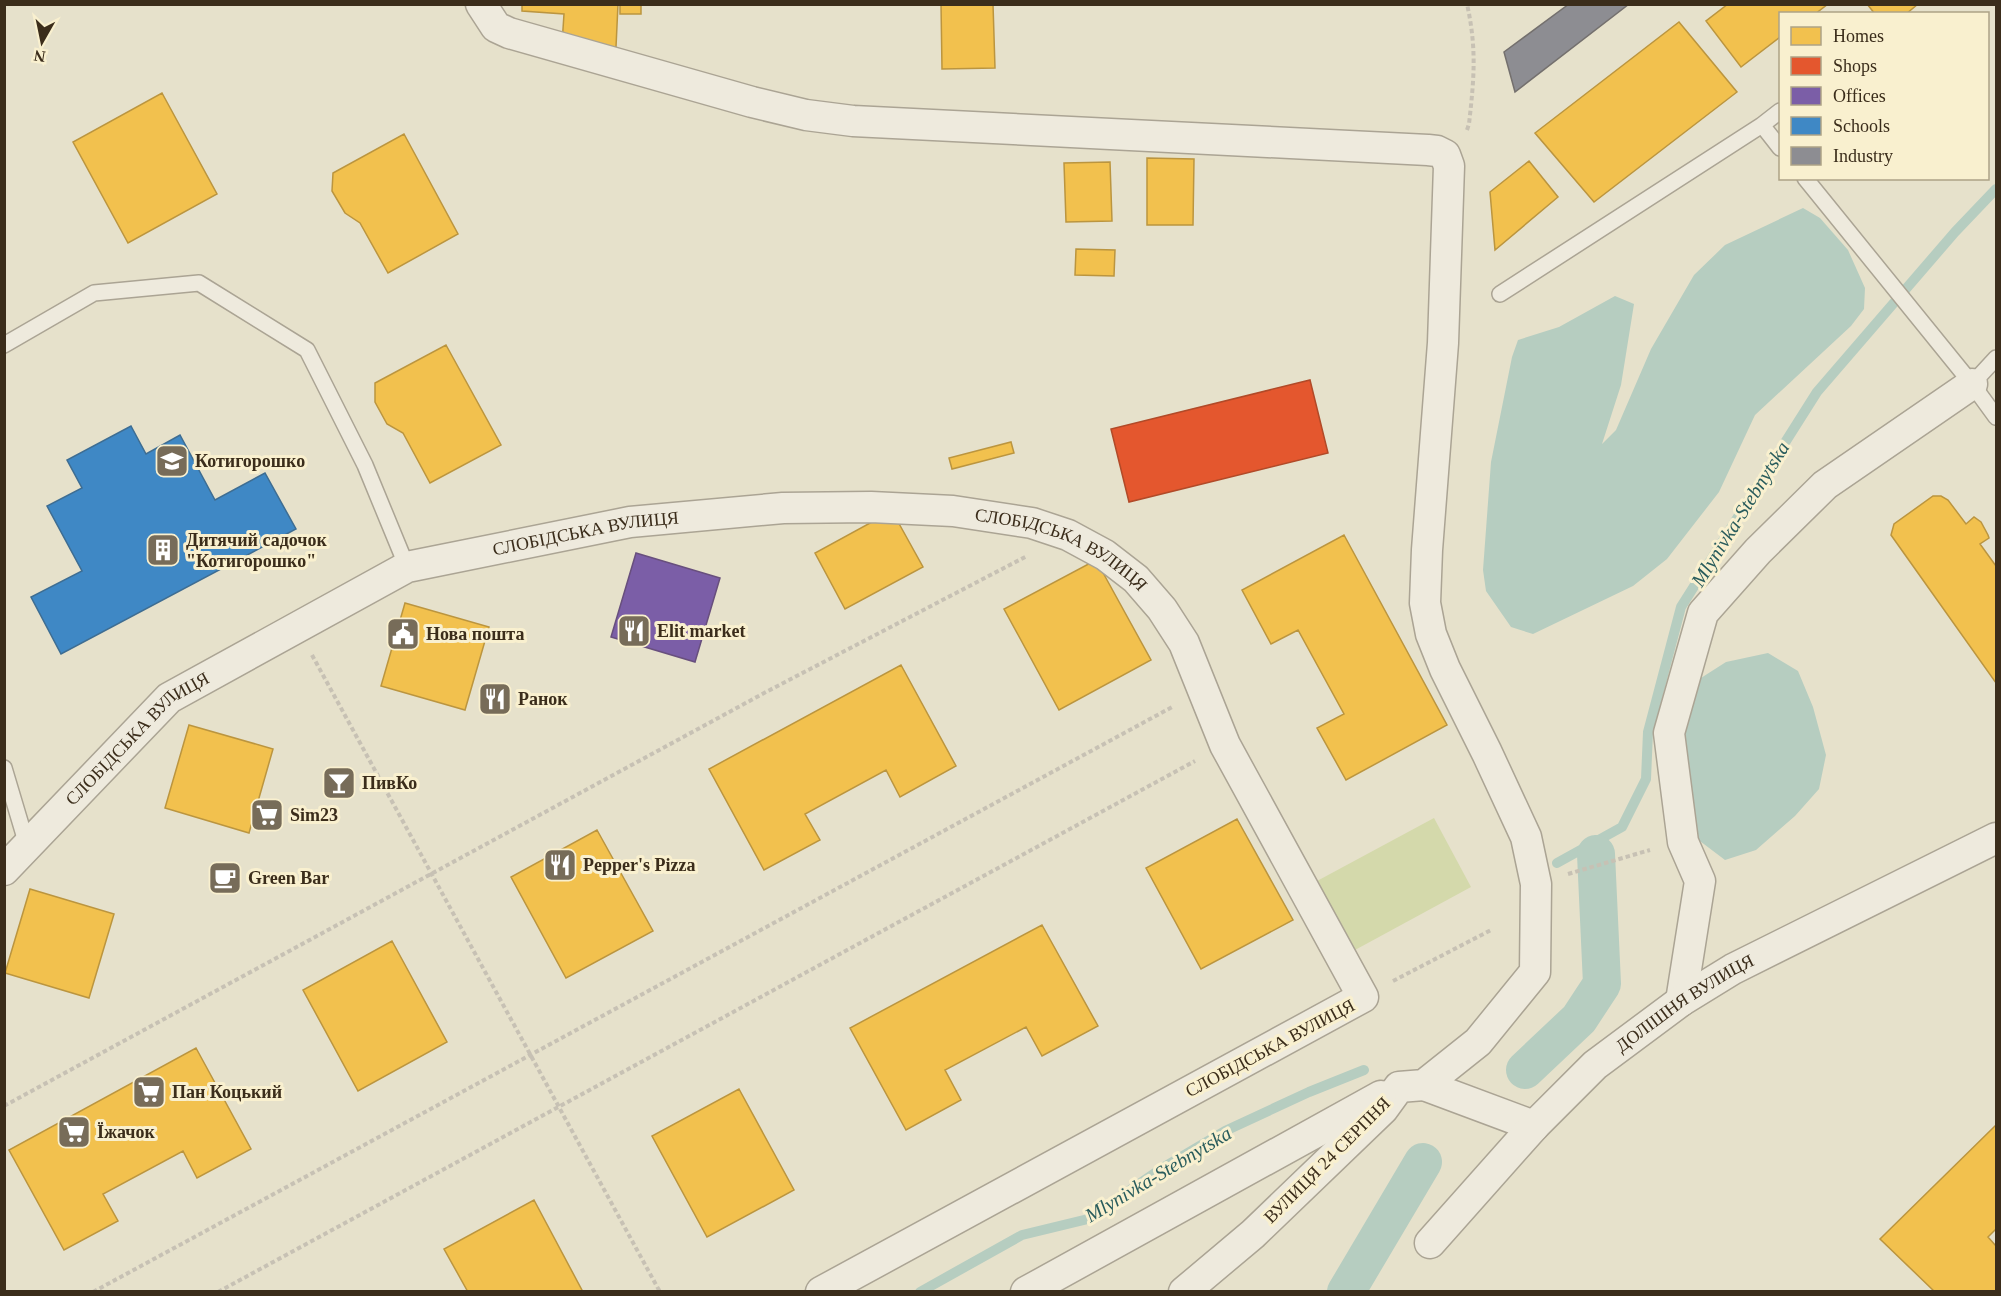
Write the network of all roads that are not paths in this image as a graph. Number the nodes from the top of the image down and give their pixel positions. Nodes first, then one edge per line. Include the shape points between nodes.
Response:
1 (481, 4) edge
2 (1779, 112) edge
3 (1762, 126) junction
4 (1779, 147) edge
5 (1807, 180) edge
6 (1500, 294) dead end
7 (4, 345) edge
8 (1996, 358) edge
9 (1972, 384) junction
10 (1996, 417) edge
11 (408, 567) junction
12 (4, 768) edge
13 (1996, 838) edge
14 (27, 845) junction
15 (4, 870) edge
16 (1681, 1001) junction
17 (1411, 1086) junction
18 (1534, 1126) junction
19 (1430, 1243) dead end
20 (821, 1292) edge
21 (1026, 1292) edge
22 (1184, 1292) edge

1 - 17 street, ВУЛИЦЯ 24 СЕРПНЯ via 496,27 509,33 806,115 853,121 1428,150 1445,155 1449,166 1445,311 1425,603 1431,634 1445,669 1526,837 1536,884 1535,972 1478,1042
2 - 3 lane
3 - 4 lane
3 - 6 lane
5 - 9 lane
7 - 11 lane via 94,293 199,283 307,350 365,465
8 - 9 lane
9 - 10 lane
9 - 16 street via 1825,485 1703,613 1669,733 1683,842 1700,881
11 - 14 street, СЛОБІДСЬКА ВУЛИЦЯ via 169,698
11 - 20 street, СЛОБІДСЬКА ВУЛИЦЯ via 630,522 783,508 952,511 1032,523 1068,535 1105,555 1136,579 1184,643 1225,745 1363,997
12 - 14 lane
13 - 16 street, ДОЛІШНЯ ВУЛИЦЯ via 1732,969
14 - 15 street, СЛОБІДСЬКА ВУЛИЦЯ
16 - 18 street, ДОЛІШНЯ ВУЛИЦЯ via 1595,1065
17 - 18 street
17 - 21 street
17 - 22 street, ВУЛИЦЯ 24 СЕРПНЯ
18 - 19 street, ДОЛІШНЯ ВУЛИЦЯ

